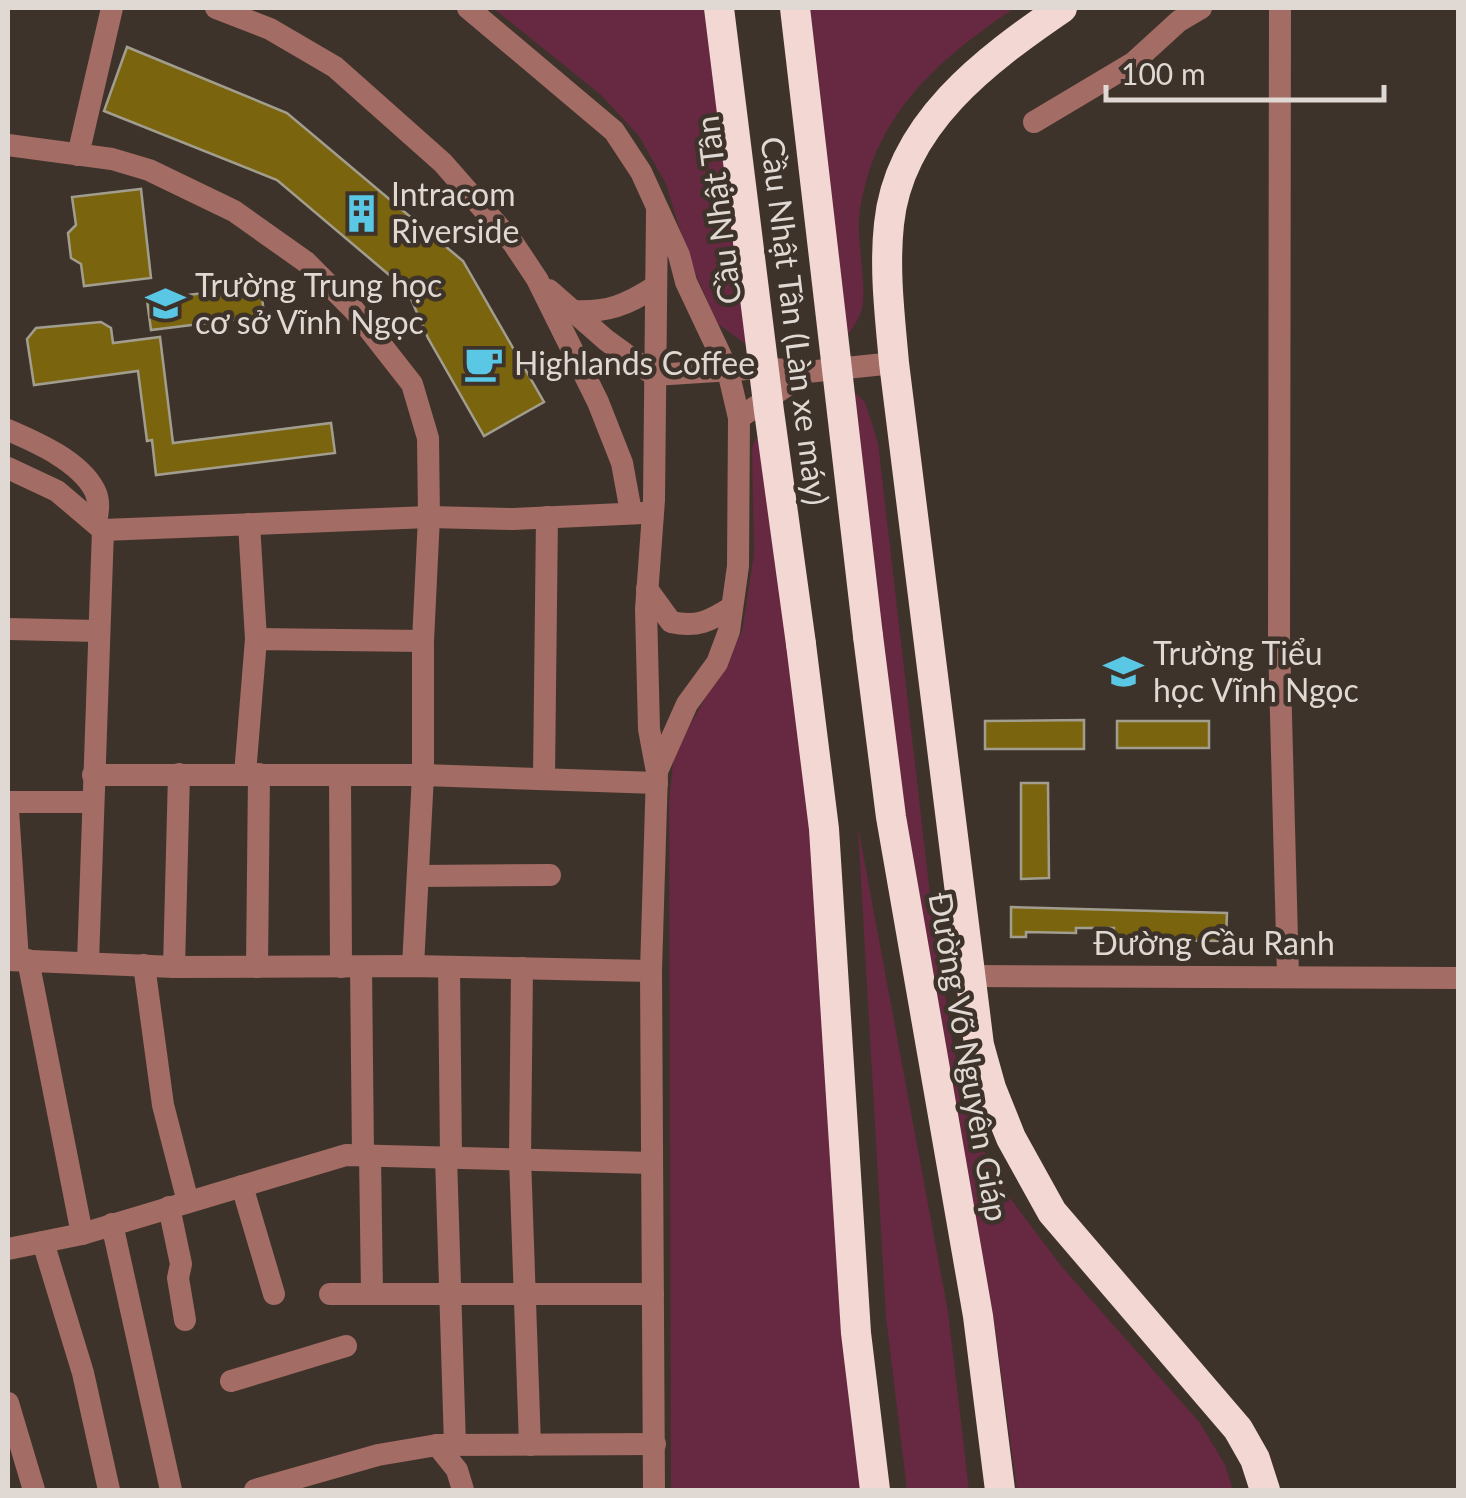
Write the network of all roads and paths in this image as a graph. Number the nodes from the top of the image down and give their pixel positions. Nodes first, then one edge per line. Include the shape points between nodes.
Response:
1 (112, 8) edge
2 (216, 8) edge
3 (468, 8) edge
4 (720, 8) edge
5 (729, 8) edge
6 (795, 8) edge
7 (804, 8) edge
8 (1062, 8) edge
9 (1201, 8) edge
10 (1284, 13) edge
11 (1034, 122) dead end
12 (8, 145) edge
13 (78, 155) junction
14 (657, 211) junction
15 (537, 279) junction
16 (656, 286) junction
17 (572, 311) junction
18 (894, 363) junction
19 (728, 371) junction
20 (807, 372) junction
21 (654, 375) junction
22 (739, 418) junction
23 (8, 430) edge
24 (8, 468) edge
25 (642, 513) junction
26 (429, 517) junction
27 (547, 517) junction
28 (249, 524) junction
29 (100, 526) junction
30 (647, 589) junction
31 (732, 607) junction
32 (8, 629) edge
33 (98, 630) junction
34 (868, 636) junction
35 (256, 639) junction
36 (423, 641) junction
37 (802, 644) junction
38 (93, 774) junction
39 (179, 774) junction
40 (252, 774) junction
41 (340, 774) junction
42 (423, 775) junction
43 (544, 777) junction
44 (657, 777) junction
45 (8, 802) edge
46 (92, 802) junction
47 (8, 810) edge
48 (550, 875) dead end
49 (418, 876) junction
50 (18, 960) edge
51 (88, 962) junction
52 (144, 966) junction
53 (413, 966) junction
54 (174, 967) junction
55 (257, 967) junction
56 (351, 967) junction
57 (448, 967) junction
58 (522, 968) junction
59 (651, 971) junction
60 (970, 976) junction
61 (1288, 976) junction
62 (1458, 978) edge
63 (366, 1155) junction
64 (448, 1157) junction
65 (520, 1158) junction
66 (652, 1163) junction
67 (242, 1186) junction
68 (178, 1204) junction
69 (112, 1224) junction
70 (82, 1234) junction
71 (43, 1242) junction
72 (8, 1249) edge
73 (274, 1294) dead end
74 (330, 1294) dead end
75 (372, 1294) junction
76 (452, 1294) junction
77 (525, 1294) junction
78 (653, 1294) junction
79 (185, 1320) dead end
80 (346, 1346) dead end
81 (232, 1381) dead end
82 (8, 1403) edge
83 (655, 1444) junction
84 (446, 1445) junction
85 (530, 1445) junction
86 (34, 1490) edge
87 (110, 1490) edge
88 (171, 1490) edge
89 (255, 1490) edge
90 (462, 1490) edge
91 (654, 1490) edge
92 (875, 1490) edge
93 (1002, 1490) edge
94 (1265, 1490) edge

1 - 13 street
2 - 15 street via 270,29 335,67 444,163 514,242
3 - 14 street via 614,130
4 - 37 highway, Cầu Nhật Tân (Làn xe máy), bridge
5 - 37 highway, Cầu Nhật Tân, bridge
6 - 34 highway, bridge
7 - 34 highway, Cầu Nhật Tân (Làn xe máy), bridge via 852,400
8 - 18 highway via 959,87 924,128 900,175 886,263
9 - 11 street via 1132,63
10 - 61 street via 1280,641
12 - 13 street
13 - 26 street via 149,170 234,210 306,262 354,310 412,384 428,438
14 - 16 street
14 - 19 street
15 - 17 street
15 - 25 street via 598,402
16 - 17 street via 627,305
16 - 21 street
17 - 21 street
18 - 20 street
18 - 60 highway
19 - 20 street
19 - 21 street
19 - 22 street
20 - 22 street
21 - 25 street
22 - 31 street
23 - 29 street via 84,476 96,492
24 - 29 street via 57,491
25 - 27 street
25 - 30 street
26 - 27 street
26 - 28 street
26 - 36 street
27 - 43 street
28 - 29 street
28 - 35 street
29 - 33 street
30 - 31 street via 670,622 688,626
30 - 44 street via 649,728
31 - 44 street via 717,663 687,704
32 - 33 street
33 - 38 street
34 - 93 highway, Đường Võ Nguyên Giáp via 891,817
35 - 36 street
35 - 40 street
36 - 42 street
37 - 92 highway via 824,829 856,1333
38 - 39 street
38 - 46 street
39 - 40 street
39 - 54 street
40 - 41 street
40 - 55 street
41 - 42 street
41 - 56 street
42 - 43 street
42 - 49 street
43 - 44 street
44 - 59 street
45 - 46 street
46 - 51 street
47 - 50 street
48 - 49 street
49 - 53 street
50 - 51 street
50 - 70 street
51 - 52 street
52 - 54 street
52 - 68 street
53 - 56 street
53 - 57 street
54 - 55 street
55 - 56 street
56 - 63 street
57 - 58 street
57 - 64 street
58 - 59 street
58 - 65 street
59 - 66 street
60 - 61 street, Đường Cầu Ranh
60 - 94 highway via 991,1088 1032,1180 1238,1429
61 - 62 street, Đường Cầu Ranh
63 - 64 street
63 - 67 street
63 - 75 street
64 - 65 street
64 - 76 street
65 - 66 street
65 - 77 street
66 - 78 street
67 - 68 street
67 - 73 street
68 - 69 street
68 - 79 street
69 - 70 street
69 - 88 street
70 - 71 street
71 - 72 street
71 - 87 street
74 - 75 street
75 - 76 street
76 - 77 street
76 - 84 street
77 - 78 street
77 - 85 street
78 - 83 street
80 - 81 street
82 - 86 street
83 - 85 street
83 - 91 street
84 - 85 street
84 - 89 street via 378,1455
84 - 90 street

